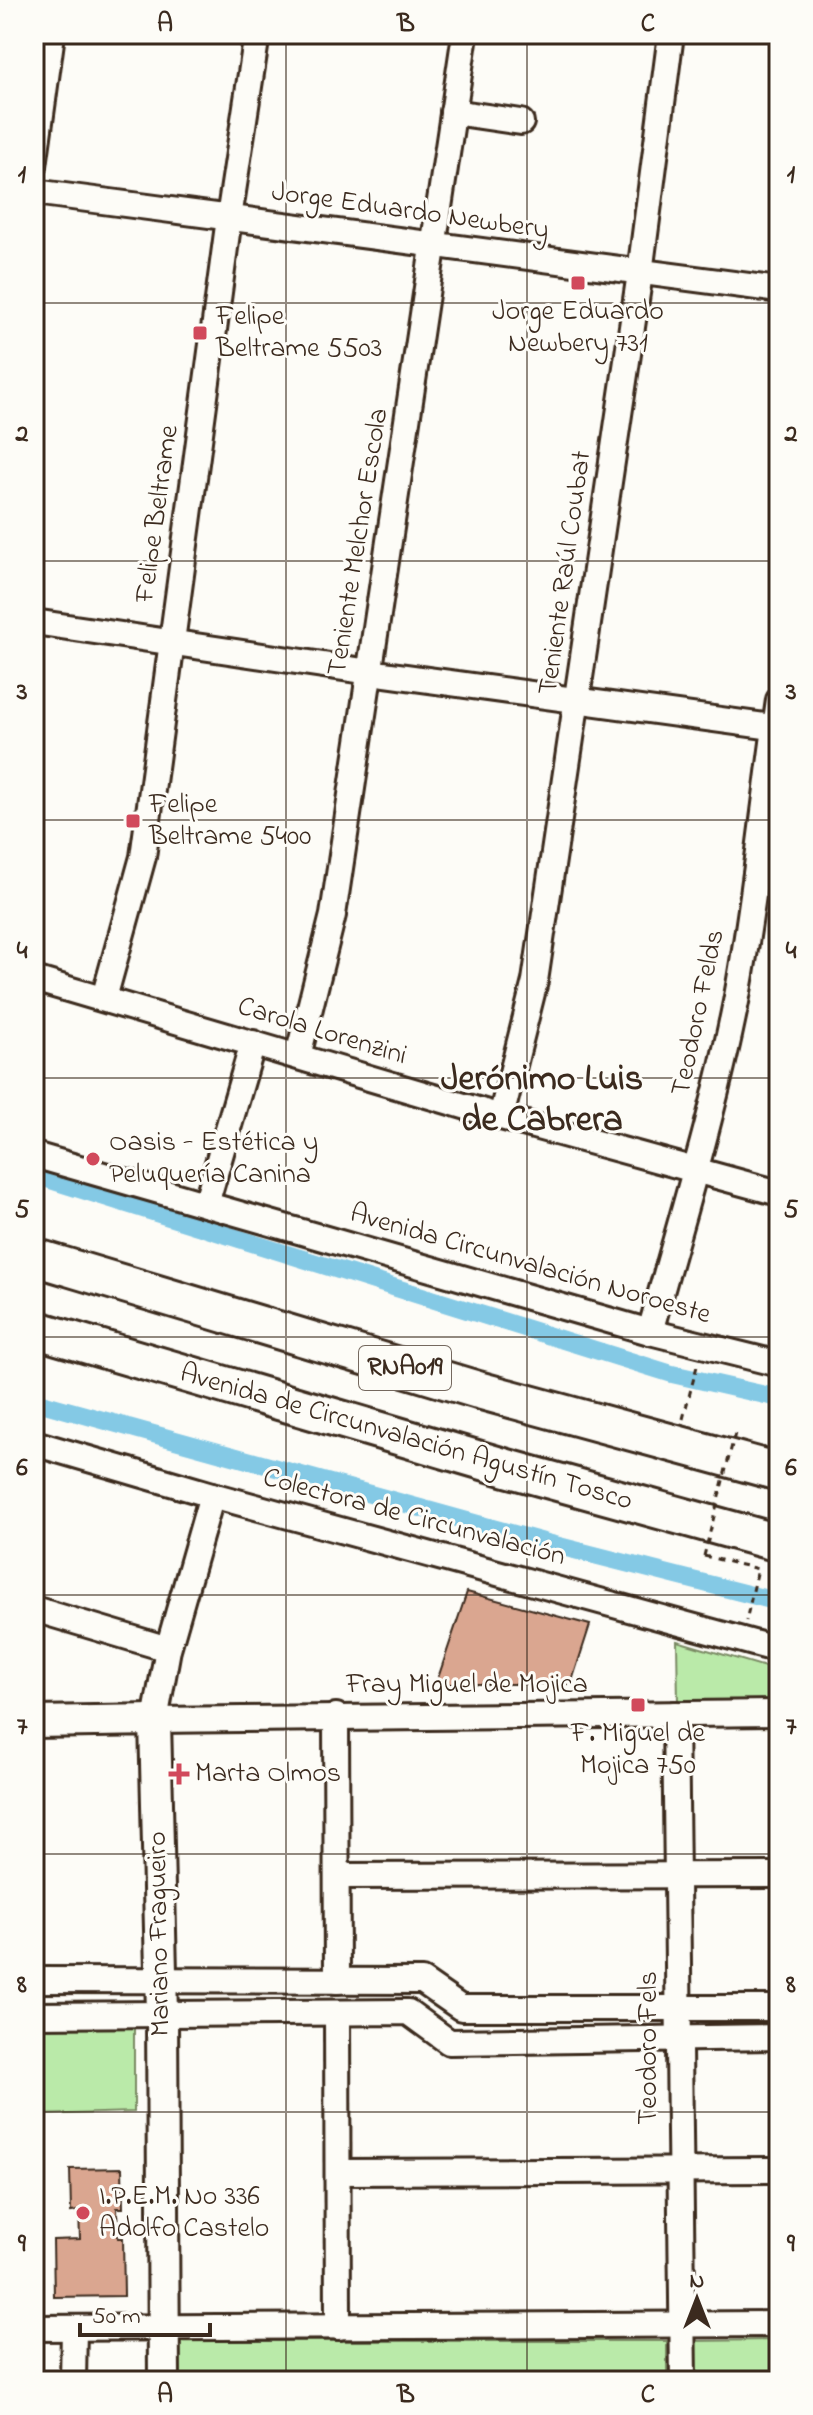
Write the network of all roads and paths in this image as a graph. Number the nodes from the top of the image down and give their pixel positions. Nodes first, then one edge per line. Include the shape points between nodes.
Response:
1 (52, 34) edge
2 (257, 34) edge
3 (465, 34) edge
4 (671, 34) edge
5 (453, 112) junction
6 (521, 122) dead end
7 (34, 166) edge
8 (34, 192) edge
9 (229, 218) junction
10 (434, 245) junction
11 (640, 273) junction
12 (779, 290) edge
13 (34, 622) edge
14 (171, 642) junction
15 (370, 672) junction
16 (779, 700) edge
17 (578, 701) junction
18 (777, 727) edge
19 (34, 979) edge
20 (104, 998) junction
21 (253, 1043) junction
22 (298, 1056) junction
23 (501, 1117) junction
24 (34, 1155) edge
25 (695, 1171) junction
26 (779, 1193) edge
27 (206, 1204) junction
28 (34, 1257) edge
29 (34, 1329) edge
30 (650, 1332) junction
31 (34, 1339) edge
32 (79, 1342) junction
33 (684, 1362) dead end
34 (779, 1364) edge
35 (683, 1419) dead end
36 (735, 1433) dead end
37 (34, 1443) edge
38 (779, 1472) edge
39 (212, 1495) junction
40 (779, 1543) edge
41 (34, 1609) edge
42 (746, 1622) dead end
43 (168, 1649) junction
44 (779, 1650) edge
45 (779, 1713) edge
46 (675, 1714) junction
47 (336, 1716) junction
48 (155, 1720) junction
49 (34, 1722) edge
50 (677, 1875) junction
51 (779, 1875) edge
52 (337, 1876) junction
53 (34, 1980) edge
54 (160, 1980) junction
55 (337, 1981) junction
56 (679, 2008) junction
57 (779, 2008) edge
58 (337, 2013) junction
59 (162, 2014) junction
60 (34, 2015) edge
61 (679, 2037) junction
62 (779, 2037) edge
63 (679, 2170) junction
64 (779, 2170) edge
65 (338, 2172) junction
66 (681, 2324) junction
67 (779, 2324) edge
68 (164, 2327) junction
69 (338, 2327) junction
70 (34, 2328) edge
71 (74, 2328) junction
72 (73, 2381) edge
73 (164, 2381) edge
74 (683, 2381) edge

1 - 7 street
2 - 9 street, Felipe Beltrame
3 - 5 street, Teniente Melchor Escola
4 - 11 street, Teniente Raúl Coubat
5 - 6 street
5 - 10 street, Teniente Melchor Escola
8 - 9 street, Jorge Eduardo Newbery
9 - 10 street, Jorge Eduardo Newbery
9 - 14 street, Felipe Beltrame
10 - 11 street, Jorge Eduardo Newbery
10 - 15 street, Teniente Melchor Escola
11 - 12 street, Jorge Eduardo Newbery
11 - 17 street, Teniente Raúl Coubat
13 - 14 street
14 - 15 street
14 - 20 street, Felipe Beltrame via 143,857
15 - 17 street
15 - 22 street, Teniente Melchor Escola via 327,945
16 - 18 street, Teodoro Felds
17 - 18 street
17 - 23 street, Teniente Raúl Coubat via 535,981
18 - 25 street, Teodoro Felds via 735,1003
19 - 20 street, Carola Lorenzini
20 - 21 street, Carola Lorenzini
21 - 22 street, Carola Lorenzini
21 - 27 street
22 - 23 street, Carola Lorenzini
23 - 25 street, Carola Lorenzini
24 - 27 street, Avenida Circunvalación Noroeste
25 - 26 street, Carola Lorenzini
25 - 30 street, Teodoro Felds
27 - 30 street, Avenida Circunvalación Noroeste
28 - 38 highway, RNA019 via 478,1390
29 - 32 highway, Avenida de Circunvalación Agustín Tosco / RNA019
30 - 34 street, Avenida Circunvalación Noroeste
31 - 32 highway
32 - 40 highway, Avenida de Circunvalación Agustín Tosco / RNA019
33 - 35 path via 698,1366
36 - 42 path, bridge via 704,1556 758,1569
37 - 39 street, Colectora de Circunvalación
39 - 43 street, Mariano Fragueiro
39 - 44 street, Colectora de Circunvalación
41 - 43 street
43 - 48 street, Mariano Fragueiro
45 - 46 street, Fray Miguel de Mojica
46 - 47 street, Fray Miguel de Mojica
46 - 50 street, Teodoro Fels
47 - 48 street, Fray Miguel de Mojica
47 - 52 street
48 - 49 main road
48 - 54 main road, Mariano Fragueiro
50 - 51 street
50 - 52 street
50 - 56 street, Teodoro Fels
52 - 55 street
53 - 54 street
54 - 55 street
54 - 59 main road, Mariano Fragueiro
55 - 56 street via 422,1981 461,2008
56 - 57 street
56 - 61 street, Teodoro Fels
58 - 59 street
58 - 61 street via 408,2012 449,2042
58 - 65 street
59 - 60 street
59 - 68 main road, Mariano Fragueiro
61 - 62 street
61 - 63 street, Teodoro Fels
63 - 64 street
63 - 65 street
63 - 66 street, Teodoro Fels
65 - 69 street
66 - 67 street
66 - 69 street
66 - 74 street, Teodoro Fels
68 - 69 street
68 - 71 street
68 - 73 main road, Mariano Fragueiro
70 - 71 street
71 - 72 street

